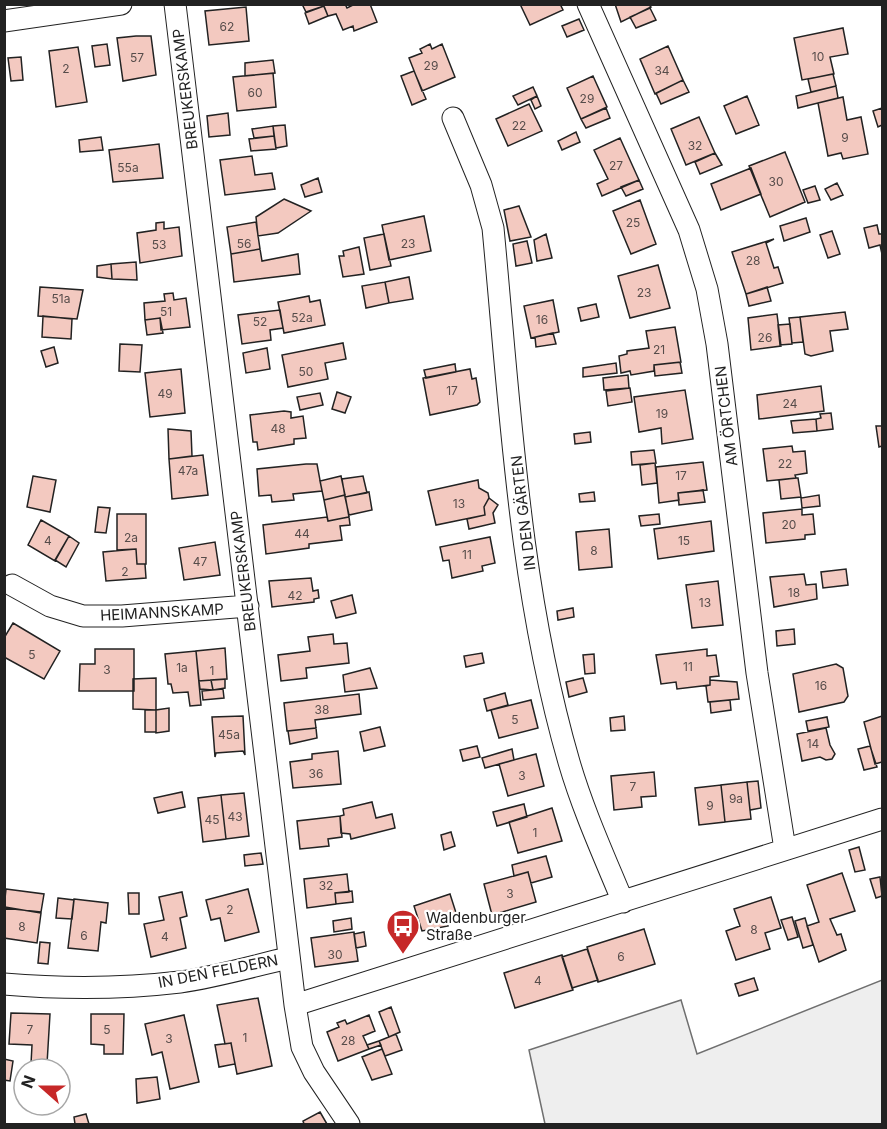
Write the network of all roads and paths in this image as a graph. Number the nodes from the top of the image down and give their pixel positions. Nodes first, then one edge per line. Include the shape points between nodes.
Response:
1 (121, 4) edge
2 (175, 4) edge
3 (588, 4) edge
4 (4, 21) edge
5 (453, 118) dead end
6 (12, 585) dead end
7 (248, 606) junction
8 (882, 819) edge
9 (785, 849) junction
10 (623, 902) junction
11 (288, 958) junction
12 (4, 984) edge
13 (295, 1005) junction
14 (349, 1125) edge

1 - 4 street
2 - 7 street, BREUKERSKAMP
3 - 9 street, AM ÖRTCHEN via 689,230 707,289 757,673
5 - 10 street, IN DEN GÄRTEN via 481,185 493,228 520,497 539,634 570,763
6 - 7 street, HEIMANNSKAMP via 50,606 83,616
7 - 11 street, BREUKERSKAMP
8 - 9 street
9 - 10 street
10 - 13 street
11 - 12 street, IN DEN FELDERN via 182,982 56,988
11 - 13 street, BREUKERSKAMP
13 - 14 street, BREUKERSKAMP via 302,1047

